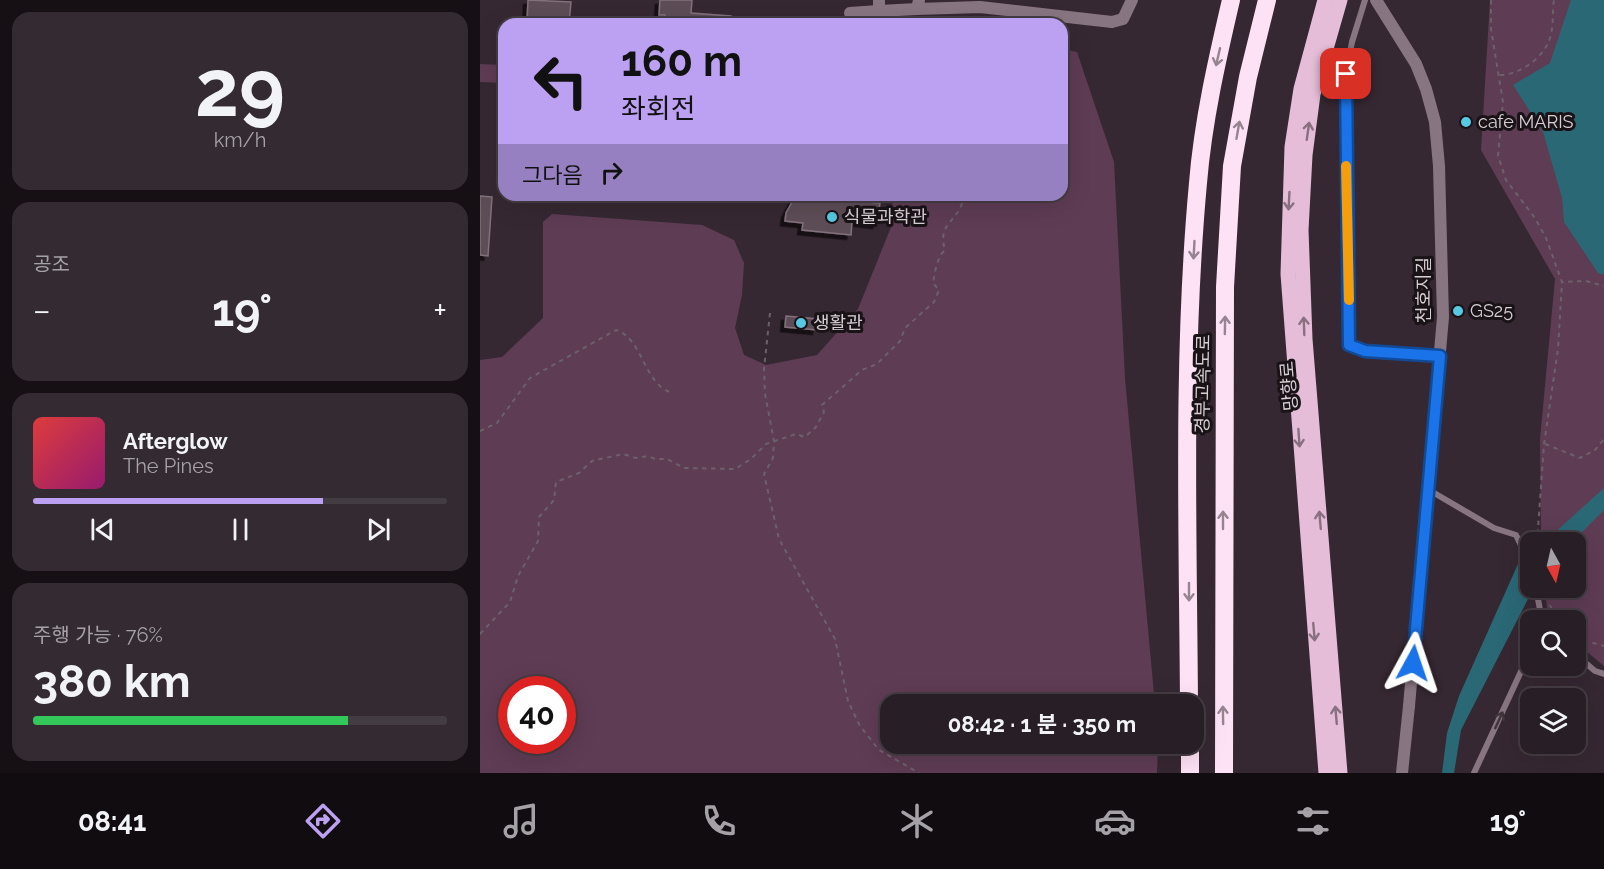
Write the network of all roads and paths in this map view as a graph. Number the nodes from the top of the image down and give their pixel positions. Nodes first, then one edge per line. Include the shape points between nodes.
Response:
1 (1132, 0) edge
2 (1231, 0) edge
3 (1267, 0) edge
4 (1325, 0) edge
5 (1340, 0) edge
6 (1365, 0) edge
7 (1376, 0) edge
8 (1491, 0) edge
9 (1554, 0) edge
10 (918, 4) edge
11 (974, 4) edge
12 (879, 6) edge
13 (850, 13) dead end
14 (1063, 16) joint
15 (1498, 75) junction
16 (963, 201) edge
17 (1562, 282) junction
18 (1604, 286) edge
19 (770, 313) dead end
20 (1440, 356) junction
21 (673, 393) dead end
22 (480, 430) edge
23 (1604, 439) edge
24 (774, 441) junction
25 (1544, 444) junction
26 (1428, 490) junction
27 (1538, 532) edge
28 (1520, 542) edge
29 (1550, 606) dead end
30 (1552, 610) edge
31 (480, 634) edge
32 (1586, 641) edge
33 (1604, 646) edge
34 (1586, 664) edge
35 (1520, 674) edge
36 (1604, 674) edge
37 (1189, 694) edge
38 (1190, 754) edge
39 (919, 773) edge
40 (1190, 773) edge
41 (1224, 773) edge
42 (1326, 773) edge
43 (1340, 773) edge
44 (1402, 773) edge
45 (1474, 773) edge

1 - 14 street via 1123,19
2 -> 37 highway, 경부고속도로 via 1212,83 1198,182 1191,295
41 -> 3 highway, 경부고속도로 via 1223,460 1228,232 1232,166
4 -> 42 main road, 망향로 via 1301,89 1292,147 1288,274
43 -> 5 main road, 망향로 via 1305,339 1300,230 1313,94
6 - 20 lane via 1346,74 1349,345 1365,351
7 - 20 street, 천호지길 via 1416,64 1435,122 1443,252
8 - 15 path
9 - 15 path via 1548,44 1512,75
10 - 11 street
10 - 12 street
11 - 14 street
12 - 13 street
15 - 17 path via 1503,102 1498,156 1506,180 1546,238
16 - 24 path via 941,236 945,250 940,254 933,283 939,290 937,298 905,328 900,341 877,364 862,370 824,400 824,412 809,434
17 - 18 path via 1586,281
17 - 25 path via 1558,349
19 - 24 path via 765,386
20 - 26 street, 천호지길
21 - 22 path via 662,387 629,340 616,330 530,378 497,423
23 - 25 path via 1595,450 1580,458
24 - 31 path via 735,469 684,468 667,459 623,454 592,461 579,473 556,482 555,500 539,518 538,541 518,576 510,602
24 - 39 path via 773,458 764,474 770,507 780,539 835,639 848,701 860,726 879,750
25 - 27 path
26 - 28 lane via 1494,528 1516,535
26 - 44 street, 천호지길
29 - 30 path
32 - 33 path
34 - 36 lane
45 -> 35 lane
38 - 40 highway

